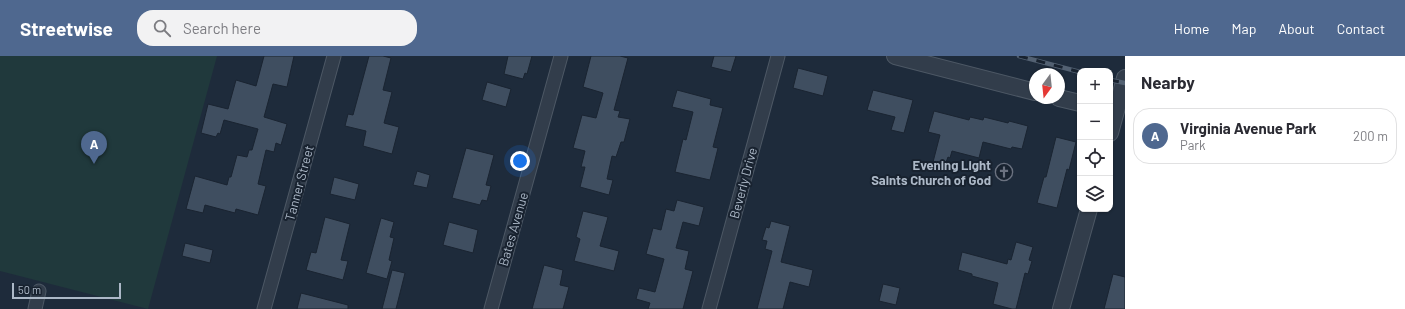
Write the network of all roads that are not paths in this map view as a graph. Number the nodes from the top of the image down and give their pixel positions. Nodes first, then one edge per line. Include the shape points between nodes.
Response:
1 (334, 56) edge
2 (561, 56) edge
3 (778, 56) edge
4 (895, 56) edge
5 (1125, 78) edge
6 (1029, 90) edge
7 (1065, 99) edge
8 (1077, 102) edge
9 (1117, 113) edge
10 (1113, 124) edge
11 (1088, 212) edge
12 (40, 291) dead end
13 (35, 309) edge
14 (264, 309) edge
15 (491, 309) edge
16 (709, 309) edge
17 (1061, 309) edge

1 - 14 street, Tanner Street
2 - 15 street, Bates Avenue
3 - 16 street, Beverly Drive
4 - 6 street
5 - 9 street
7 - 8 street
9 - 10 street
11 - 17 street
12 - 13 street

